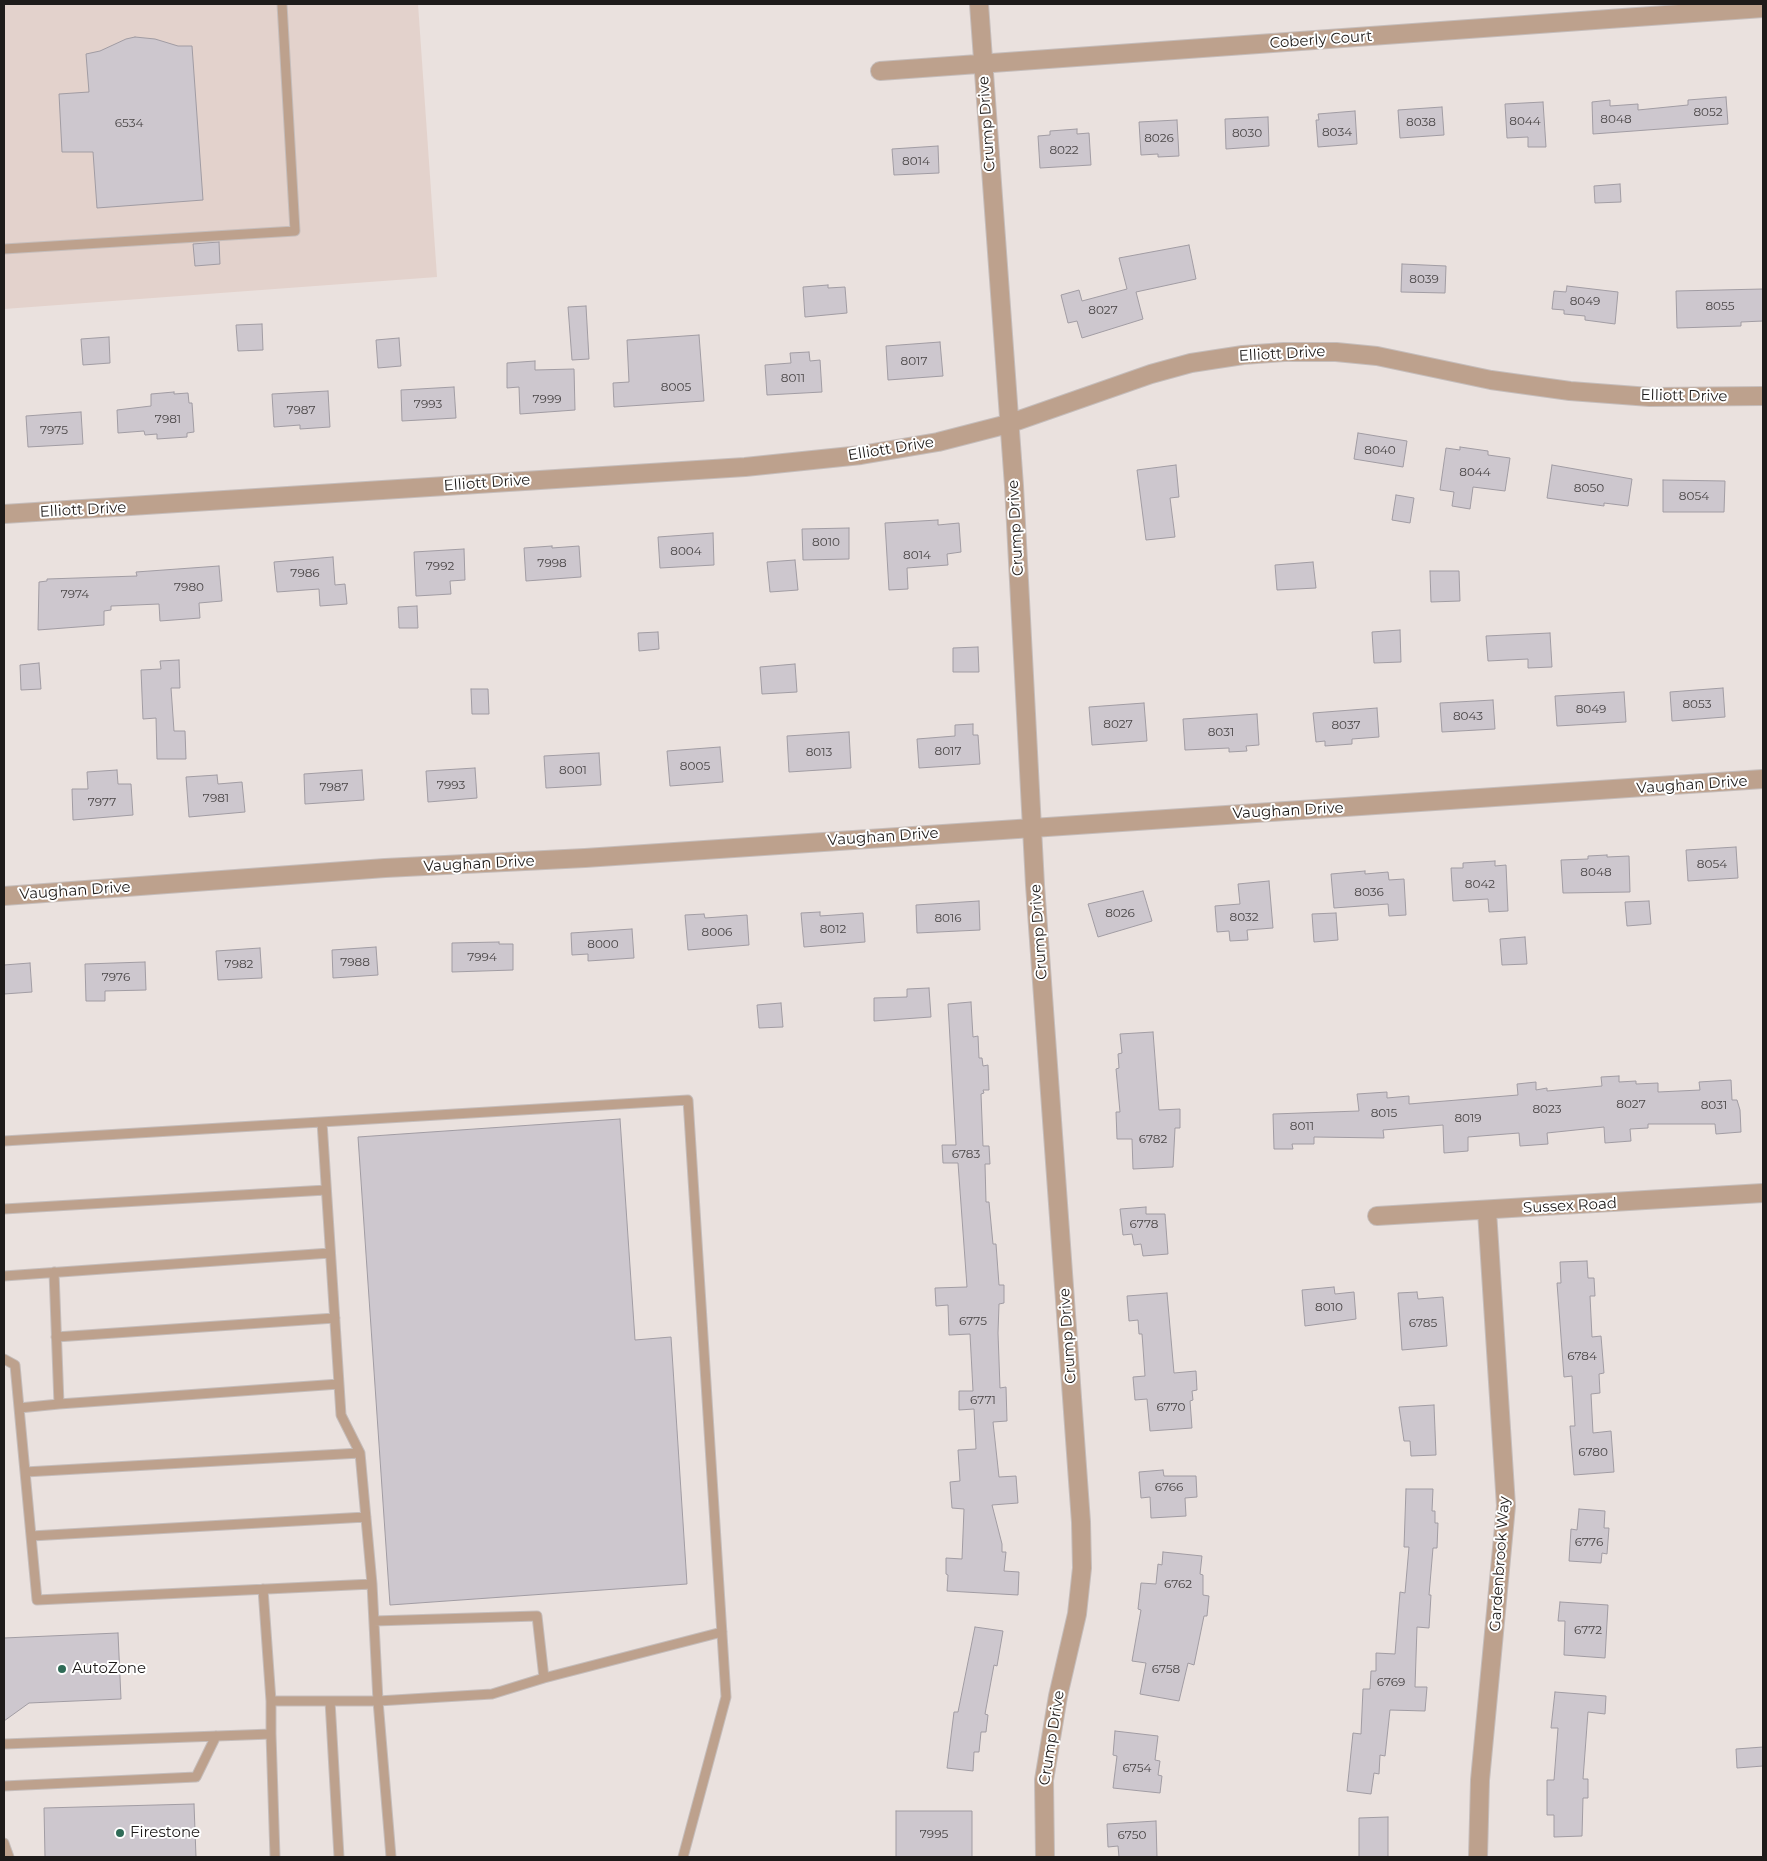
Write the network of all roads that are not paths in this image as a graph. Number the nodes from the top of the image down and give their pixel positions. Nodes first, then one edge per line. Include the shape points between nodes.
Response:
1 (282, 4) edge
2 (979, 4) edge
3 (1763, 8) edge
4 (983, 64) junction
5 (880, 71) dead end
6 (4, 249) edge
7 (1763, 396) edge
8 (1008, 424) junction
9 (4, 514) edge
10 (1763, 779) edge
11 (1033, 827) junction
12 (4, 896) edge
13 (322, 1122) junction
14 (4, 1141) edge
15 (326, 1190) junction
16 (1763, 1193) edge
17 (4, 1209) edge
18 (1487, 1210) junction
19 (1377, 1216) dead end
20 (330, 1253) junction
21 (54, 1272) junction
22 (4, 1276) edge
23 (335, 1318) junction
24 (56, 1337) junction
25 (4, 1359) edge
26 (339, 1384) junction
27 (59, 1404) junction
28 (19, 1408) junction
29 (360, 1453) junction
30 (25, 1472) junction
31 (366, 1517) junction
32 (31, 1536) junction
33 (372, 1584) junction
34 (263, 1589) junction
35 (374, 1621) junction
36 (722, 1632) junction
37 (544, 1678) junction
38 (271, 1701) junction
39 (330, 1701) junction
40 (378, 1701) junction
41 (271, 1734) junction
42 (216, 1736) junction
43 (4, 1744) edge
44 (4, 1786) edge
45 (4, 1843) edge
46 (9, 1857) edge
47 (275, 1857) edge
48 (339, 1857) edge
49 (391, 1857) edge
50 (683, 1857) edge
51 (1045, 1857) edge
52 (1478, 1857) edge

1 - 6 lane via 295,231
2 - 4 street, Crump Drive
3 - 4 street, Coberly Court
4 - 5 street, Coberly Court
4 - 8 street, Crump Drive
7 - 8 street, Elliott Drive via 1650,397 1570,391 1491,380 1378,356 1284,352 1191,363
8 - 9 street, Elliott Drive via 938,442 861,455 745,467
8 - 11 street, Crump Drive
10 - 11 street, Vaughan Drive
11 - 12 street, Vaughan Drive
11 - 51 street, Crump Drive via 1082,1568 1077,1614 1058,1696 1044,1780
13 - 14 lane
13 - 15 lane
13 - 36 lane via 688,1100
15 - 17 lane
15 - 20 lane
16 - 18 street, Sussex Road
18 - 19 street, Sussex Road
18 - 52 street, Gardenbrook Way via 1506,1506 1480,1780
20 - 21 lane
20 - 23 lane
21 - 22 lane
21 - 24 lane
23 - 24 lane
23 - 26 lane
24 - 27 lane
25 - 28 lane via 15,1365
26 - 27 lane
26 - 29 lane via 341,1415
27 - 28 lane
28 - 30 lane
29 - 30 lane
29 - 31 lane
30 - 32 lane
31 - 32 lane
31 - 33 lane
32 - 34 lane via 37,1600
33 - 34 lane
33 - 35 lane
34 - 38 lane
35 - 37 lane via 536,1616
35 - 40 lane
36 - 37 lane
36 - 50 lane via 726,1696
37 - 40 lane via 492,1694
38 - 39 lane
38 - 41 lane
39 - 40 lane
39 - 48 lane
40 - 49 lane
41 - 42 lane
41 - 47 lane
42 - 43 lane
42 - 44 lane via 196,1777
45 - 46 lane

